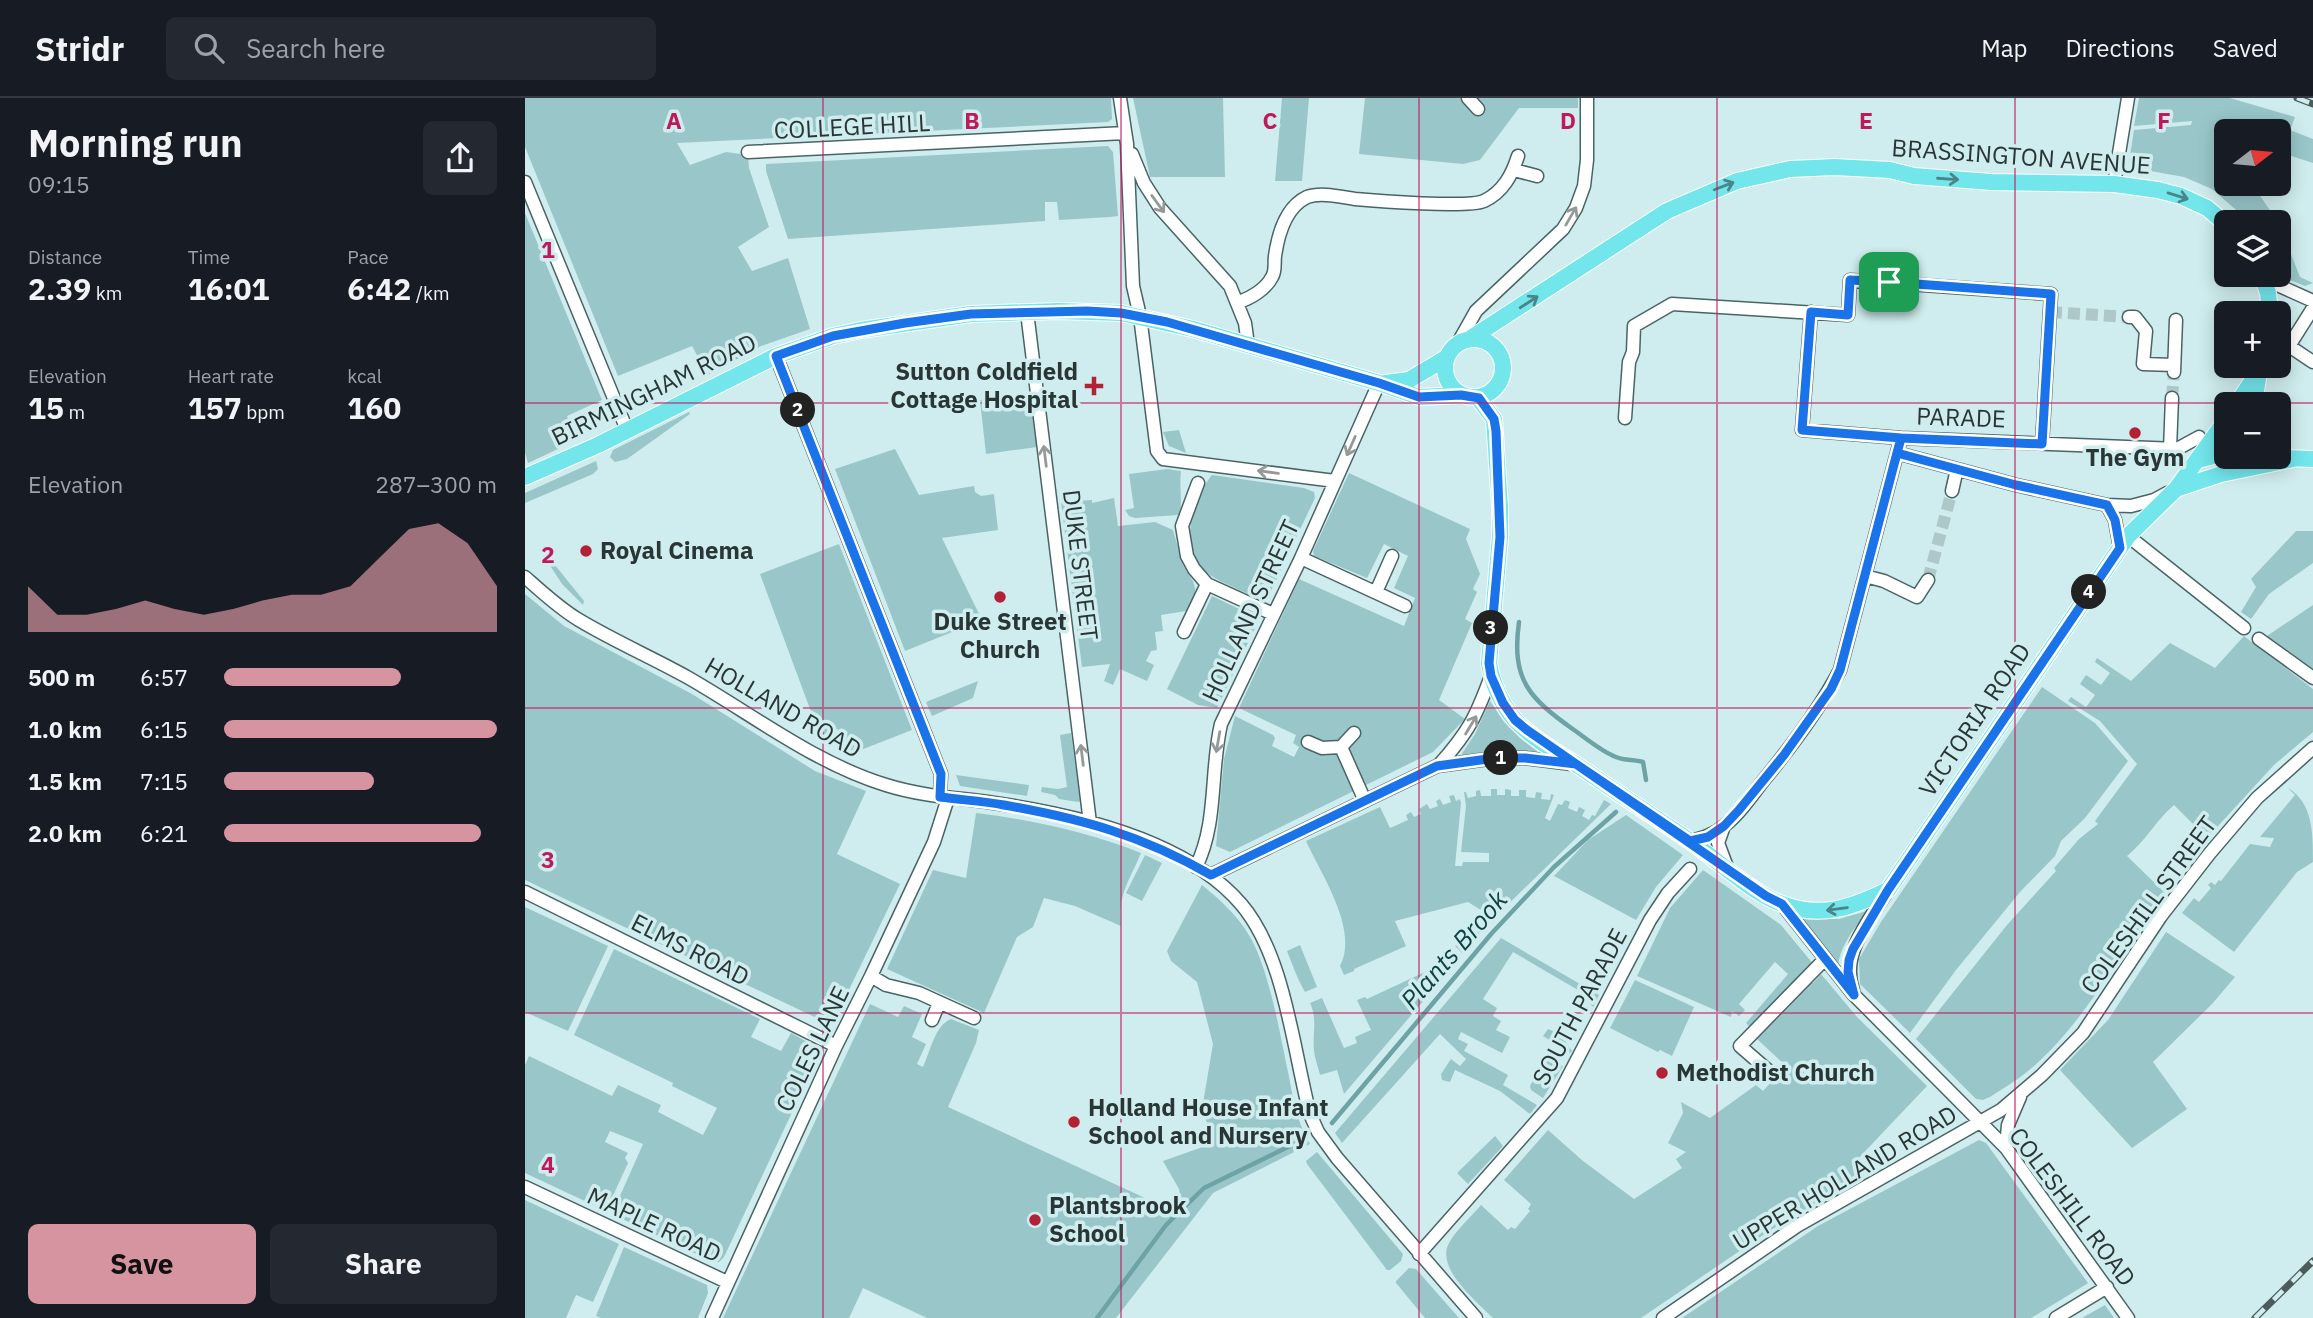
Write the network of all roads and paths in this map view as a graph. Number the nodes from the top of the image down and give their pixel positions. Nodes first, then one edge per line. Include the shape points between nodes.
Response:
1 (1120, 98) edge
2 (1468, 98) edge
3 (1587, 98) edge
4 (2128, 98) edge
5 (1478, 109) dead end
6 (1126, 138) junction
7 (748, 152) dead end
8 (1518, 156) dead end
9 (1514, 170) junction
10 (1537, 176) dead end
11 (525, 182) edge
12 (2114, 184) junction
13 (2214, 214) edge
14 (2285, 287) edge
15 (2313, 300) edge
16 (1239, 302) junction
17 (2313, 308) edge
18 (1027, 312) junction
19 (1811, 312) junction
20 (1140, 316) junction
21 (2129, 317) dead end
22 (2176, 320) dead end
23 (1465, 341) junction
24 (2291, 343) edge
25 (1248, 345) junction
26 (2291, 347) edge
27 (776, 356) junction
28 (1446, 358) junction
29 (2313, 362) edge
30 (1379, 383) junction
31 (1461, 395) junction
32 (1479, 398) junction
33 (2172, 398) tunnel mouth
34 (1625, 418) dead end
35 (627, 430) junction
36 (2199, 437) dead end
37 (2214, 437) edge
38 (1901, 438) junction
39 (2042, 444) junction
40 (2170, 449) junction
41 (1897, 453) junction
42 (2214, 456) edge
43 (2291, 456) edge
44 (2313, 459) edge
45 (2198, 460) junction
46 (1957, 469) junction
47 (2238, 469) edge
48 (525, 477) edge
49 (1335, 481) junction
50 (1198, 483) dead end
51 (2176, 489) junction
52 (1952, 491) tunnel mouth
53 (2107, 505) junction
54 (2124, 542) junction
55 (1392, 556) dead end
56 (1301, 558) junction
57 (1865, 576) junction
58 (525, 577) edge
59 (1928, 580) dead end
60 (1207, 584) junction
61 (1376, 592) junction
62 (1405, 606) dead end
63 (1273, 614) junction
64 (2244, 628) dead end
65 (1184, 632) dead end
66 (2259, 639) dead end
67 (1491, 676) junction
68 (2313, 678) edge
69 (1354, 733) dead end
70 (1308, 742) dead end
71 (1341, 747) junction
72 (2313, 748) edge
73 (1576, 764) junction
74 (1437, 766) junction
75 (944, 798) junction
76 (1365, 801) junction
77 (1090, 823) junction
78 (1724, 826) junction
79 (1690, 841) junction
80 (1196, 867) junction
81 (1690, 869) dead end
82 (1728, 869) junction
83 (1211, 875) junction
84 (1888, 890) junction
85 (525, 892) edge
86 (1782, 904) junction
87 (1825, 960) junction
88 (871, 976) junction
89 (1854, 995) junction
90 (939, 1003) junction
91 (974, 1018) dead end
92 (932, 1020) dead end
93 (836, 1046) junction
94 (1770, 1073) dead end
95 (2024, 1090) junction
96 (1981, 1122) junction
97 (2006, 1148) junction
98 (525, 1187) edge
99 (1419, 1254) junction
100 (727, 1282) junction
101 (2107, 1287) junction
102 (712, 1318) edge
103 (1476, 1318) edge
104 (1663, 1318) edge
105 (2056, 1318) edge
106 (2128, 1318) edge

1 - 6 street
2 - 5 street
23 -> 3 street via 1476,311 1563,229 1576,208 1587,160
4 - 12 street
6 - 7 street, COLLEGE HILL
6 -> 16 street via 1160,208 1219,272
6 - 20 street via 1133,286
8 - 9 street
9 - 10 street
9 - 16 street via 1500,190 1479,203 1307,197 1282,228 1272,277 1258,292
11 - 35 street
12 -> 13 main road, BRASSINGTON AVENUE via 2181,196
23 -> 12 main road, BRASSINGTON AVENUE via 1667,212 1715,189 1766,173 1835,167 1990,181
14 - 15 street
16 - 25 street
17 - 24 street
18 - 20 main road, BIRMINGHAM ROAD
18 - 27 main road, BIRMINGHAM ROAD via 971,314 861,330
77 -> 18 street, DUKE STREET
19 - 34 street via 1672,304 1634,326
19 - 38 street, PARADE via 1802,430
19 - 39 street via 1848,315 1850,280 2051,294
20 - 25 main road, BIRMINGHAM ROAD
49 -> 20 street via 1163,459 1157,452
21 - 22 street via 2136,317 2146,331 2143,364 2174,369
23 - 28 main road
23 - 32 main road via 1482,339 1491,345 1498,351 1502,367 1500,382
25 - 30 main road, BIRMINGHAM ROAD
26 - 29 street
27 - 35 main road, BIRMINGHAM ROAD
27 - 75 street via 941,774
28 - 30 main road via 1409,380
28 - 31 main road via 1446,378
30 - 31 main road via 1419,397
30 -> 49 street, HOLLAND STREET
31 - 32 main road
32 - 67 main road via 1494,419 1500,507
33 - 40 street
35 - 48 main road, BIRMINGHAM ROAD
36 - 40 street, PARADE
37 - 45 main road
38 - 39 street, PARADE
38 - 41 street
39 - 40 street, PARADE
41 - 46 street
41 - 57 street
42 - 45 main road
43 - 44 main road
45 - 51 main road
46 - 52 street
46 - 53 street
47 - 51 main road
49 - 56 street, HOLLAND STREET
50 - 60 street via 1182,526 1187,556
51 - 53 street via 2131,506
51 - 54 main road, VICTORIA ROAD
53 - 54 street
54 - 64 street
54 - 84 main road, VICTORIA ROAD
55 - 61 street
56 - 61 street
56 - 63 street, HOLLAND STREET
57 - 59 street via 1917,597
57 - 78 street via 1831,689 1784,755
58 - 75 street, HOLLAND ROAD via 578,620 685,676 827,761 887,786
60 - 63 street
60 - 65 street
61 - 62 street
63 -> 80 street, HOLLAND STREET via 1221,724 1207,832
66 - 68 street
67 - 73 main road via 1515,720
74 -> 67 street via 1463,739 1478,714
69 - 71 street
70 - 71 street via 1322,748
71 - 76 street
72 - 95 street, COLESHILL STREET via 2257,798 2210,853 2161,916 2083,1033
73 - 74 street via 1495,758
73 - 79 main road
74 - 76 street
75 - 77 street, HOLLAND ROAD via 1002,804
75 - 88 street, COLES LANE via 934,842
76 - 83 street
77 - 80 street, HOLLAND ROAD via 1137,838
78 - 79 street via 1708,837
78 - 82 street via 1718,843
79 - 82 main road
80 - 83 street, HOLLAND ROAD
81 - 99 street, SOUTH PARADE via 1650,920 1557,1098
82 - 86 main road
83 - 99 street, HOLLAND ROAD via 1241,904 1274,964 1314,1124
84 -> 86 main road via 1832,911
84 - 89 street, VICTORIA ROAD via 1849,960
85 - 93 street, ELMS ROAD
86 - 87 street
87 - 89 street
87 - 94 street via 1740,1046
88 - 90 street
88 - 93 street, COLES LANE
89 - 96 street
90 - 91 street
90 - 92 street
93 - 100 street, COLES LANE
95 - 96 street, COLESHILL STREET
95 - 97 street, COLESHILL STREET via 2008,1125
96 - 97 street, COLESHILL ROAD
96 - 104 street, UPPER HOLLAND ROAD via 1818,1213
97 - 101 street, COLESHILL ROAD
98 - 100 street, MAPLE ROAD
99 - 103 street
100 - 102 street, COLES LANE
101 - 105 street
101 - 106 street, COLESHILL ROAD

